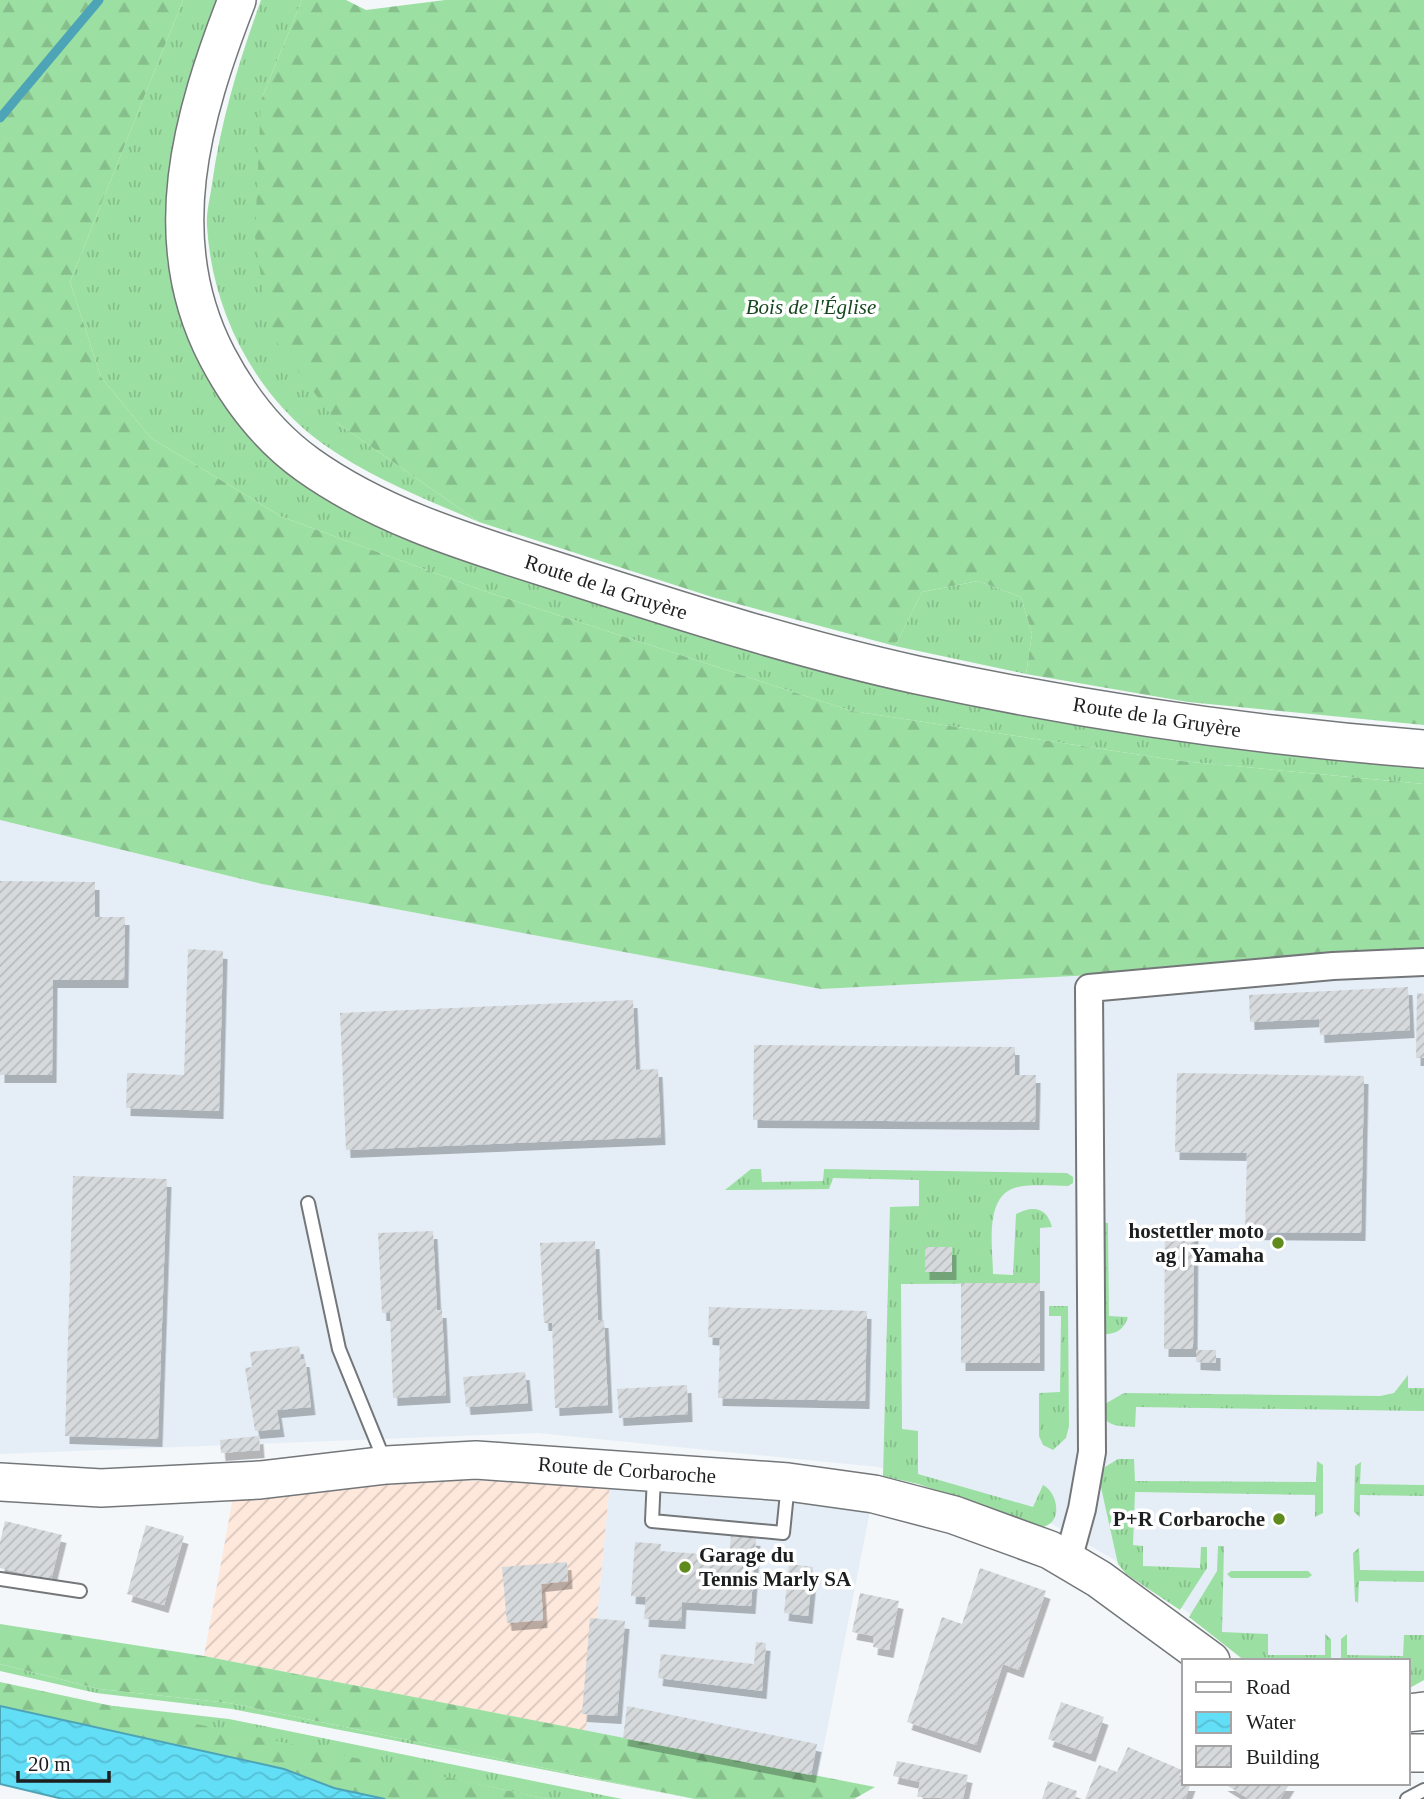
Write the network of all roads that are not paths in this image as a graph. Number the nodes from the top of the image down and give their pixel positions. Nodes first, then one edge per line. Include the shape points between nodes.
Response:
1 (237, 0) edge
2 (1424, 749) edge
3 (1424, 962) edge
4 (308, 1203) dead end
5 (387, 1465) junction
6 (654, 1472) junction
7 (0, 1482) edge
8 (788, 1482) junction
9 (1068, 1560) junction
10 (0, 1578) edge
11 (80, 1591) dead end
12 (1208, 1659) edge
13 (1424, 1790) edge
14 (1407, 1799) edge

1 - 2 main road, Route de la Gruyère via 206,86 187,168 183,224 188,273 206,332 233,382 270,432 328,478 384,509 471,543 707,620 915,675 1179,724
3 - 9 street via 1089,988 1092,1452
4 - 5 lane via 340,1349
5 - 6 main road, Route de Corbaroche via 476,1461
5 - 7 main road, Route de Corbaroche via 260,1480 101,1488
6 - 8 main road, Route de Corbaroche
6 - 8 lane via 652,1521 783,1532
8 - 9 main road, Route de Corbaroche via 890,1496 954,1515
9 - 12 main road, Route de Corbaroche
10 - 11 lane
13 - 14 lane

